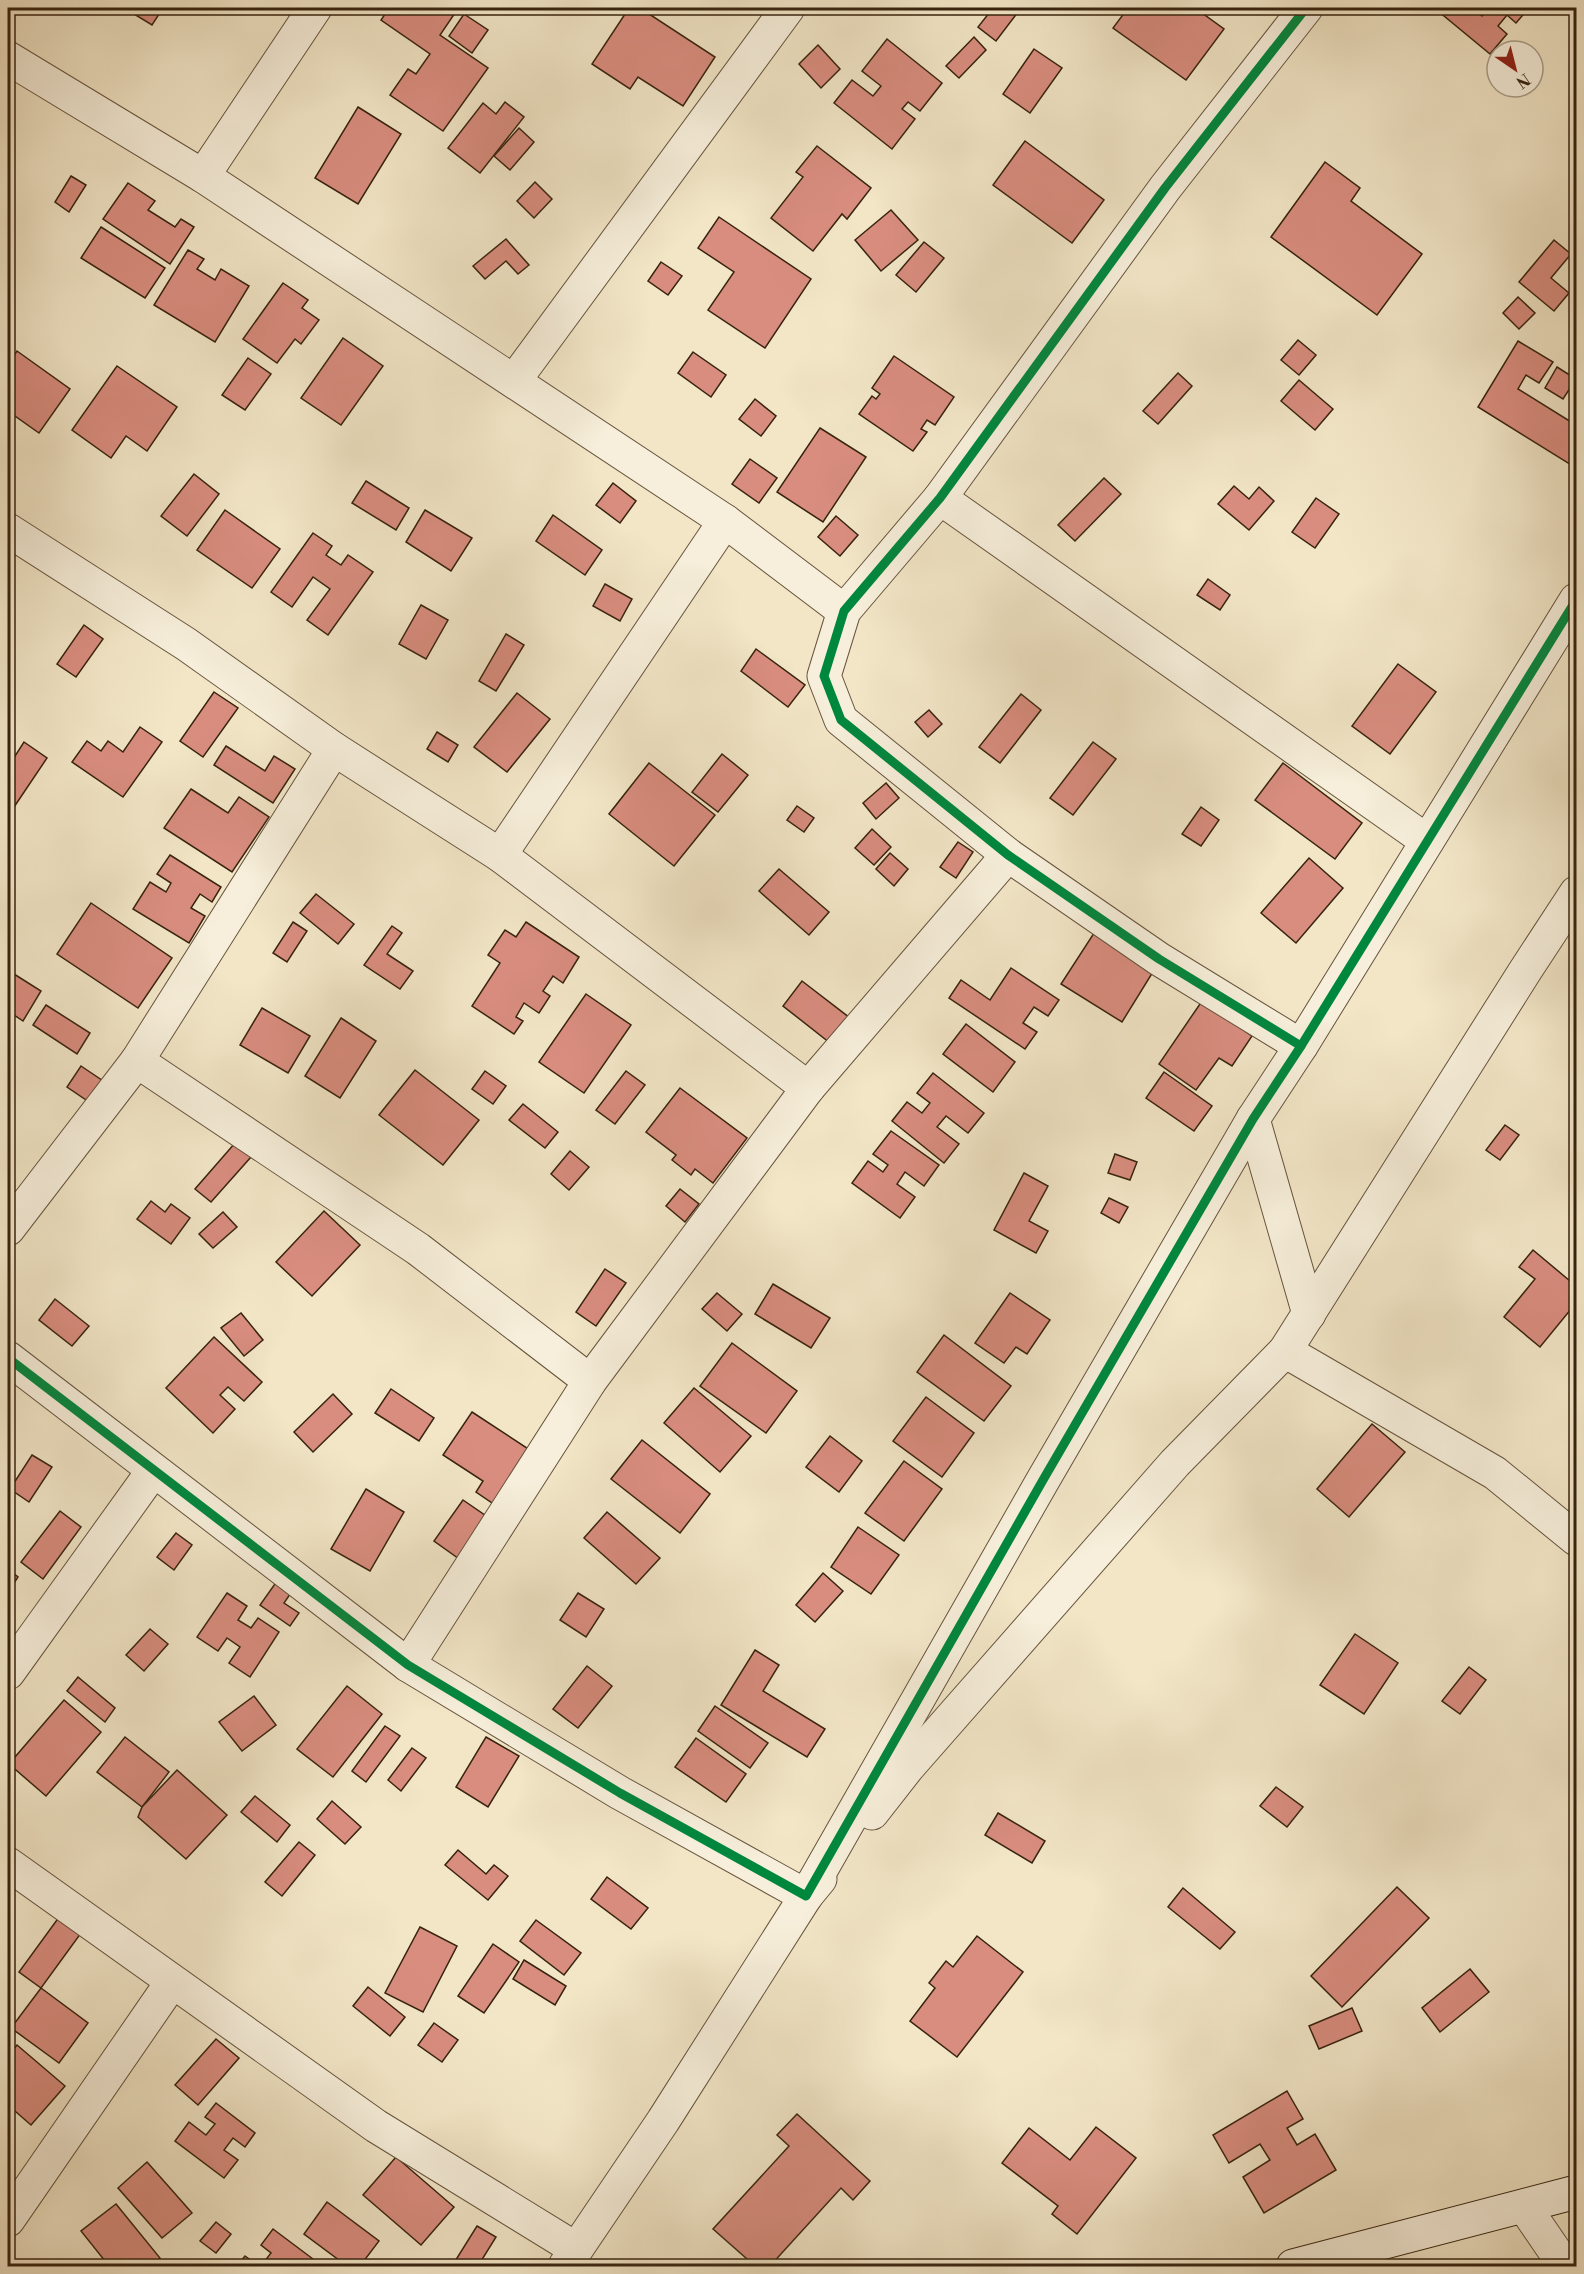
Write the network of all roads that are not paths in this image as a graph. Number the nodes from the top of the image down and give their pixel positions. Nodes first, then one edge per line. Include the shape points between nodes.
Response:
1 (315, 8) edge
2 (789, 8) edge
3 (1306, 8) edge
4 (8, 58) edge
5 (203, 176) junction
6 (514, 381) junction
7 (940, 498) junction
8 (725, 521) junction
9 (8, 532) edge
10 (1576, 600) edge
11 (844, 611) junction
12 (334, 749) junction
13 (1427, 841) junction
14 (500, 855) junction
15 (1008, 855) junction
16 (1576, 893) edge
17 (1301, 1046) junction
18 (137, 1061) junction
19 (808, 1088) junction
20 (1253, 1119) junction
21 (8, 1229) edge
22 (1309, 1314) junction
23 (1286, 1351) junction
24 (8, 1358) edge
25 (590, 1381) junction
26 (153, 1471) junction
27 (1576, 1539) edge
28 (408, 1665) junction
29 (8, 1673) edge
30 (8, 1864) edge
31 (806, 1896) junction
32 (172, 1982) junction
33 (1576, 2192) edge
34 (1524, 2206) junction
35 (8, 2220) edge
36 (570, 2258) edge
37 (1293, 2266) edge
38 (1564, 2266) edge

1 - 5 street
2 - 6 street
3 - 7 street via 1165,188
4 - 5 street
5 - 6 street
6 - 8 street
7 - 11 street
7 - 13 street
8 - 11 street
8 - 14 street
9 - 12 street via 186,644
10 - 13 street
11 - 15 street via 824,676 841,720
12 - 14 street
12 - 18 street
13 - 17 street
14 - 19 street
15 - 17 street via 1159,959
15 - 19 street
16 - 22 street
17 - 20 street
18 - 21 street
18 - 25 street via 418,1249
19 - 25 street
20 - 22 street
20 - 31 street
22 - 23 street
23 - 27 street via 1495,1473
23 - 31 street via 1167,1472 908,1767
24 - 26 street
25 - 28 street
26 - 28 street
26 - 29 street
28 - 31 street via 620,1793
30 - 32 street
31 - 36 street via 663,2121
32 - 35 street
32 - 36 street
33 - 34 street
34 - 37 street
34 - 38 street

